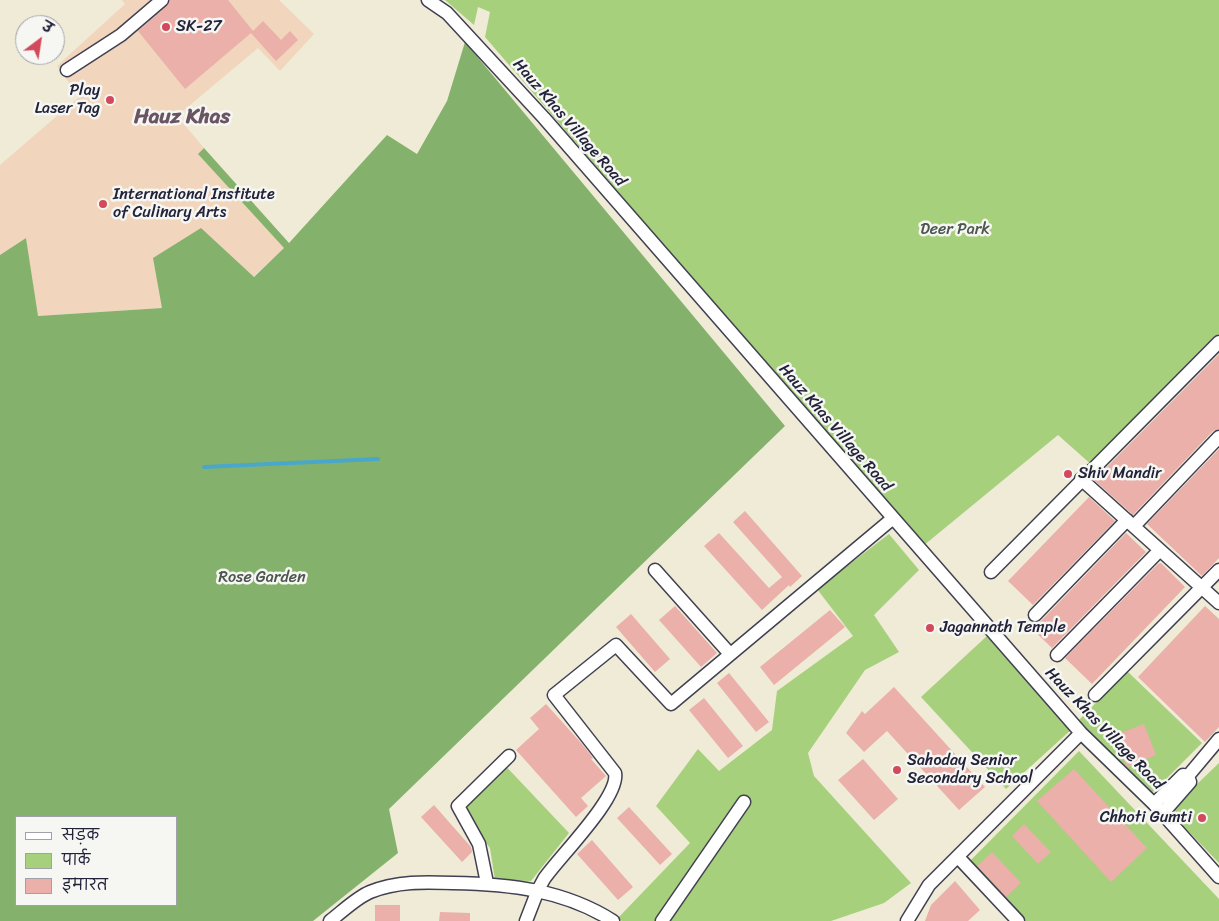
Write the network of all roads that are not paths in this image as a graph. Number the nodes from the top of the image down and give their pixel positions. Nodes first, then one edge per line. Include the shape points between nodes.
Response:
1 (162, 0) edge
2 (428, 0) edge
3 (67, 70) dead end
4 (1219, 342) edge
5 (1219, 437) edge
6 (1081, 479) junction
7 (892, 519) junction
8 (1131, 523) junction
9 (1160, 550) junction
10 (654, 570) dead end
11 (1219, 570) edge
12 (991, 572) dead end
13 (1202, 588) junction
14 (1219, 603) edge
15 (1035, 615) dead end
16 (730, 654) junction
17 (1057, 656) dead end
18 (1095, 695) dead end
19 (1081, 733) junction
20 (1219, 739) edge
21 (509, 756) dead end
22 (744, 802) dead end
23 (1158, 809) junction
24 (958, 857) junction
25 (1219, 876) edge
26 (487, 883) junction
27 (538, 890) junction
28 (330, 921) edge
29 (526, 921) edge
30 (613, 921) edge
31 (662, 921) edge
32 (907, 921) edge
33 (1018, 921) edge

1 - 3 street via 121,35
2 - 7 street, Hauz Khas Village Road via 447,13 544,118
4 - 6 street
5 - 8 street
6 - 8 street
6 - 12 street
7 - 16 street
7 - 19 street, Hauz Khas Village Road
8 - 9 street
8 - 15 street
9 - 13 street
9 - 17 street
10 - 16 street
11 - 13 street
13 - 14 street
13 - 18 street
16 - 27 street via 671,704 616,645 554,695 615,774 616,781 602,806 556,862
19 - 23 street, Hauz Khas Village Road
19 - 24 street
20 - 23 street via 1188,776 1190,782
21 - 26 street via 458,806 479,844
22 - 31 street
23 - 25 street, Hauz Khas Village Road
24 - 32 street via 929,884
24 - 33 street
26 - 27 street
26 - 28 street via 393,885 370,893
27 - 29 street
27 - 30 street via 576,901

